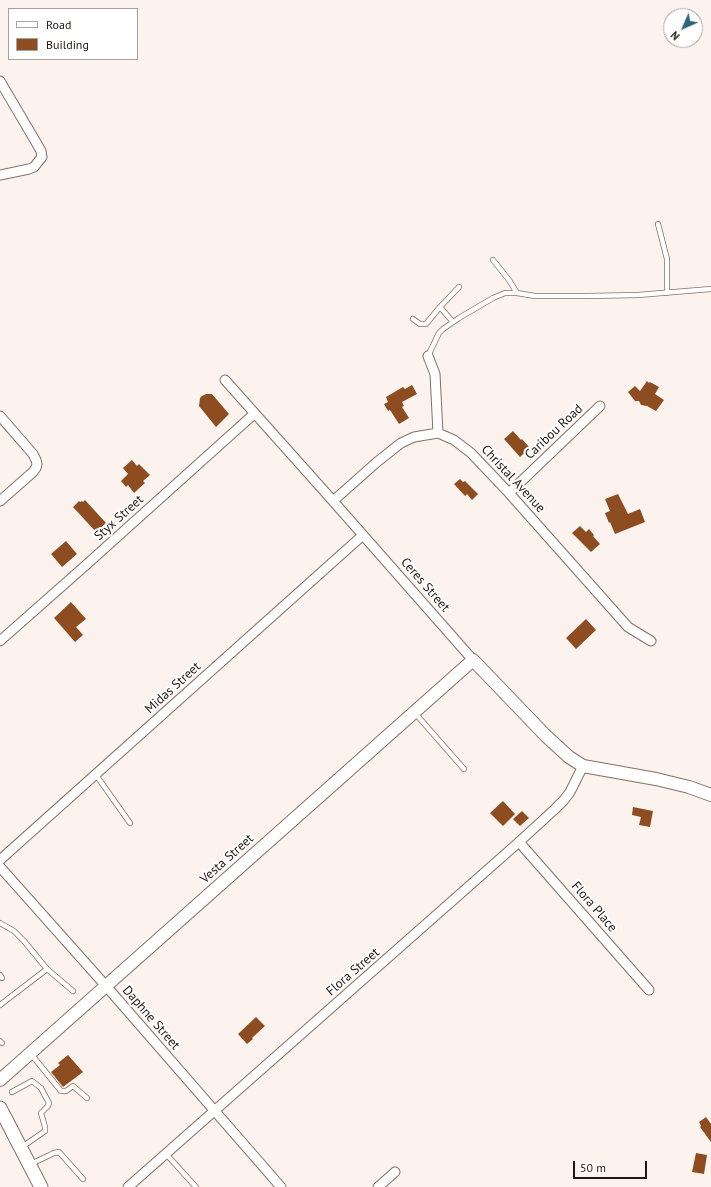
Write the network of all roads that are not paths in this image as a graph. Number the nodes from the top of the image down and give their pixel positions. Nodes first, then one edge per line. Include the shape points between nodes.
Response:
1 (0, 81) edge
2 (0, 175) edge
3 (658, 224) dead end
4 (493, 260) dead end
5 (459, 287) dead end
6 (711, 289) edge
7 (517, 293) junction
8 (667, 293) junction
9 (440, 307) junction
10 (413, 319) dead end
11 (453, 322) junction
12 (428, 356) joint
13 (225, 380) dead end
14 (600, 406) dead end
15 (254, 414) junction
16 (0, 416) edge
17 (438, 433) junction
18 (509, 493) junction
19 (0, 501) edge
20 (333, 501) junction
21 (363, 535) junction
22 (0, 641) edge
23 (651, 641) dead end
24 (473, 660) junction
25 (414, 712) junction
26 (583, 766) junction
27 (464, 769) dead end
28 (96, 775) junction
29 (711, 795) edge
30 (130, 823) dead end
31 (519, 842) junction
32 (0, 860) edge
33 (0, 867) edge
34 (0, 923) edge
35 (47, 969) junction
36 (106, 986) junction
37 (649, 990) dead end
38 (73, 991) dead end
39 (0, 1005) edge
40 (30, 1053) junction
41 (0, 1080) edge
42 (12, 1092) dead end
43 (87, 1098) dead end
44 (0, 1108) edge
45 (214, 1112) junction
46 (20, 1148) junction
47 (166, 1154) junction
48 (29, 1165) junction
49 (395, 1172) dead end
50 (83, 1179) dead end
51 (41, 1187) edge
52 (128, 1187) edge
53 (196, 1187) edge
54 (282, 1187) edge
55 (378, 1187) edge

1 - 2 street via 38,144 42,157 34,167
3 - 8 lane via 667,259
4 - 7 lane
5 - 9 lane
6 - 8 lane
7 - 8 lane via 535,296
7 - 11 lane via 505,293 493,298
9 - 10 lane via 426,324 420,324
9 - 11 lane
11 - 12 lane via 439,333
12 - 17 street via 435,374
13 - 15 street, Ceres Street
14 - 18 street, Caribou Road
15 - 20 street, Ceres Street
15 - 22 street, Styx Street
16 - 19 street via 33,454 37,464 33,472
17 - 18 street, Christal Avenue via 464,446
17 - 20 street via 414,437 401,443
18 - 23 street, Christal Avenue via 628,627
20 - 21 street, Ceres Street
21 - 24 street, Ceres Street
21 - 28 street, Midas Street
24 - 25 street, Vesta Street
24 - 26 street, Ceres Street via 546,736
25 - 27 lane
25 - 36 street, Vesta Street
26 - 29 street via 656,779
26 - 31 street, Flora Street via 564,800
28 - 30 lane
28 - 32 street, Midas Street
31 - 37 street, Flora Place
31 - 45 street, Flora Street
33 - 36 street, Daphne Street
34 - 35 lane via 14,931
35 - 38 lane
35 - 39 lane
36 - 40 street, Vesta Street
36 - 45 street, Daphne Street
40 - 41 street, Vesta Street
40 - 43 lane via 62,1091 74,1086
42 - 46 lane via 32,1081 41,1088 49,1103 41,1113 44,1132
44 - 46 main road
45 - 47 street, Flora Street
45 - 54 street, Daphne Street
46 - 48 main road
47 - 52 street, Flora Street
47 - 53 lane
48 - 50 lane via 59,1152
48 - 51 main road
49 - 55 street

